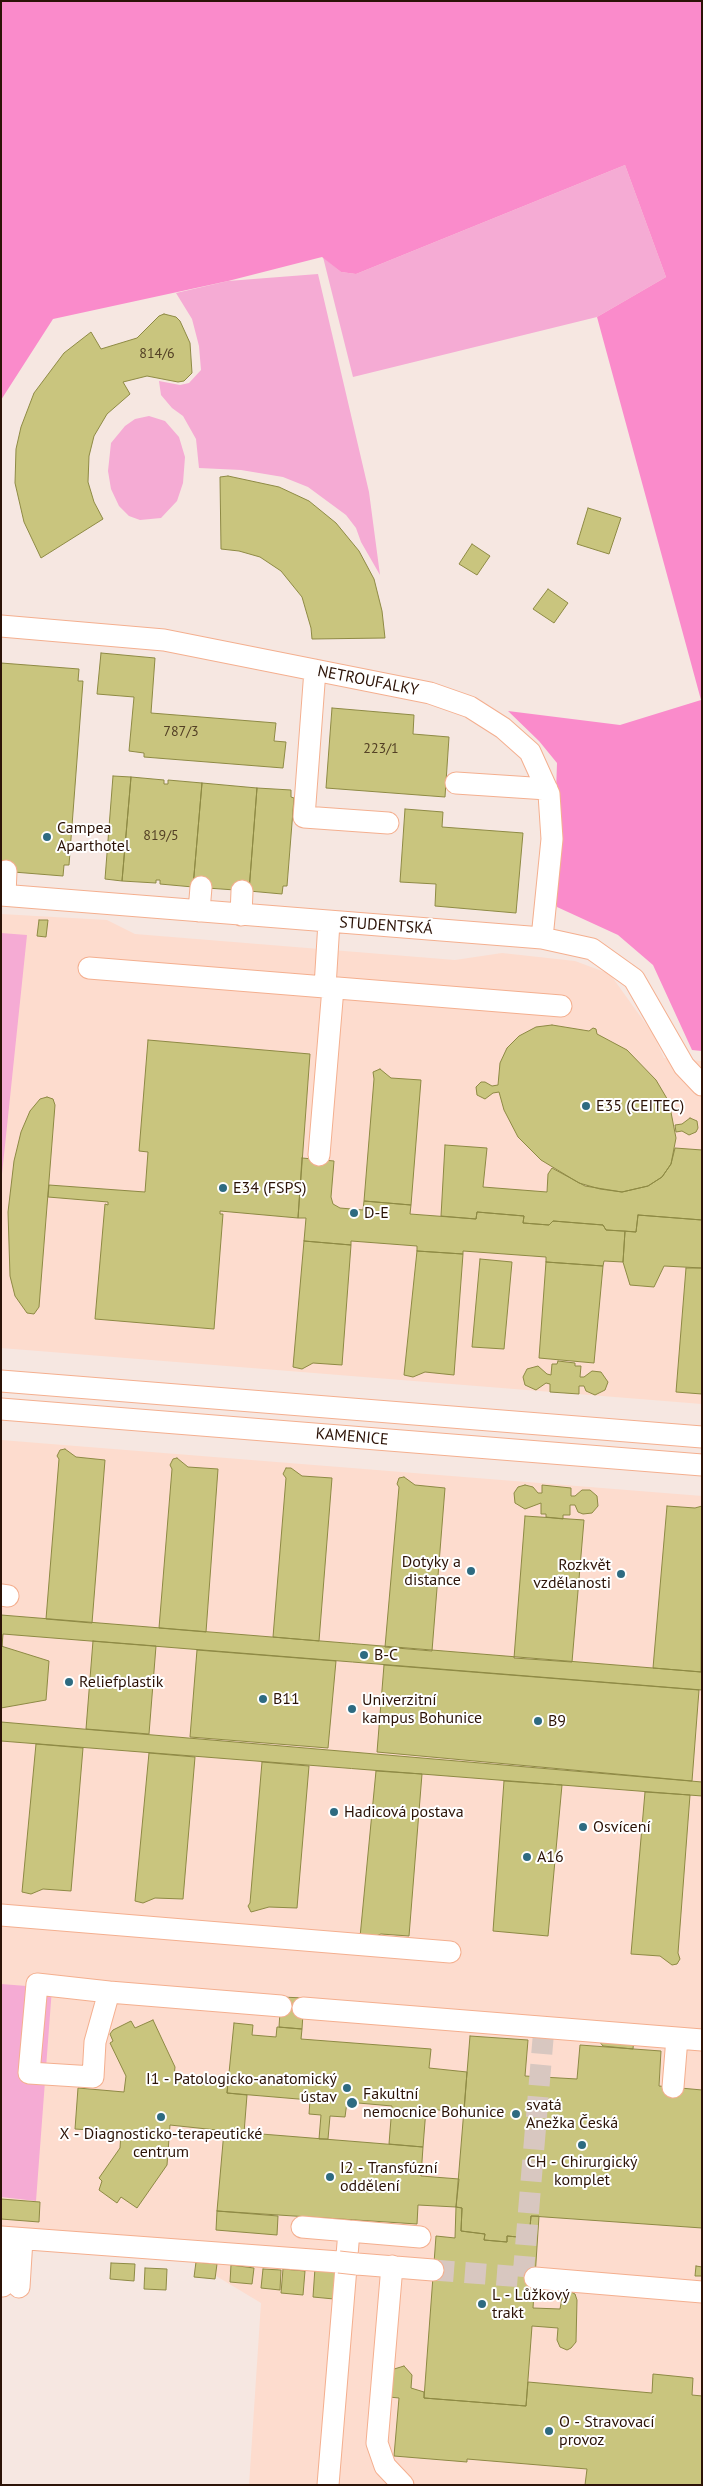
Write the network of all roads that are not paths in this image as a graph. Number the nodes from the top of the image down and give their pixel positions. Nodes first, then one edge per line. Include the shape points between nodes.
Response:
1 (1, 626) edge
2 (314, 670) junction
3 (456, 783) dead end
4 (547, 789) junction
5 (388, 823) dead end
6 (6, 871) dead end
7 (201, 887) dead end
8 (242, 891) dead end
9 (3, 895) edge
10 (199, 911) junction
11 (241, 915) junction
12 (329, 922) junction
13 (542, 938) junction
14 (89, 968) dead end
15 (329, 987) junction
16 (561, 1006) dead end
17 (702, 1085) edge
18 (319, 1155) dead end
19 (1, 1381) edge
20 (1, 1409) edge
21 (702, 1437) edge
22 (702, 1465) edge
23 (1, 1915) edge
24 (450, 1952) dead end
25 (110, 1992) junction
26 (281, 2006) dead end
27 (303, 2008) dead end
28 (677, 2038) junction
29 (702, 2040) edge
30 (673, 2087) dead end
31 (302, 2227) dead end
32 (349, 2231) junction
33 (420, 2237) dead end
34 (10, 2238) edge
35 (392, 2266) junction
36 (433, 2270) tunnel mouth
37 (535, 2278) tunnel mouth
38 (11, 2286) dead end
39 (702, 2292) edge
40 (328, 2485) edge
41 (402, 2485) edge

1 - 2 street, NETROUFALKY via 164,640
2 - 4 street, NETROUFALKY via 430,693 470,708 503,728 530,752
2 - 5 street via 304,816
3 - 4 street
4 - 13 street, NETROUFALKY via 552,839
6 - 9 street
7 - 10 street
8 - 11 street
9 - 10 street, STUDENTSKÁ
10 - 11 street, STUDENTSKÁ
11 - 12 street, STUDENTSKÁ
12 - 13 street, STUDENTSKÁ
12 - 15 street
13 - 17 street, STUDENTSKÁ via 592,949 634,979 684,1066
14 - 15 street
15 - 16 street
15 - 18 street
19 - 21 street, KAMENICE
20 - 22 street, KAMENICE
23 - 24 street
25 - 25 street via 95,2042 93,2077 29,2072 37,1984
25 - 26 street
27 - 28 street
28 - 29 street
28 - 30 street
31 - 32 street
32 - 33 street
32 - 40 street
34 - 35 street
34 - 38 street
35 - 36 street
35 - 41 street via 377,2443 385,2466
37 - 39 street

